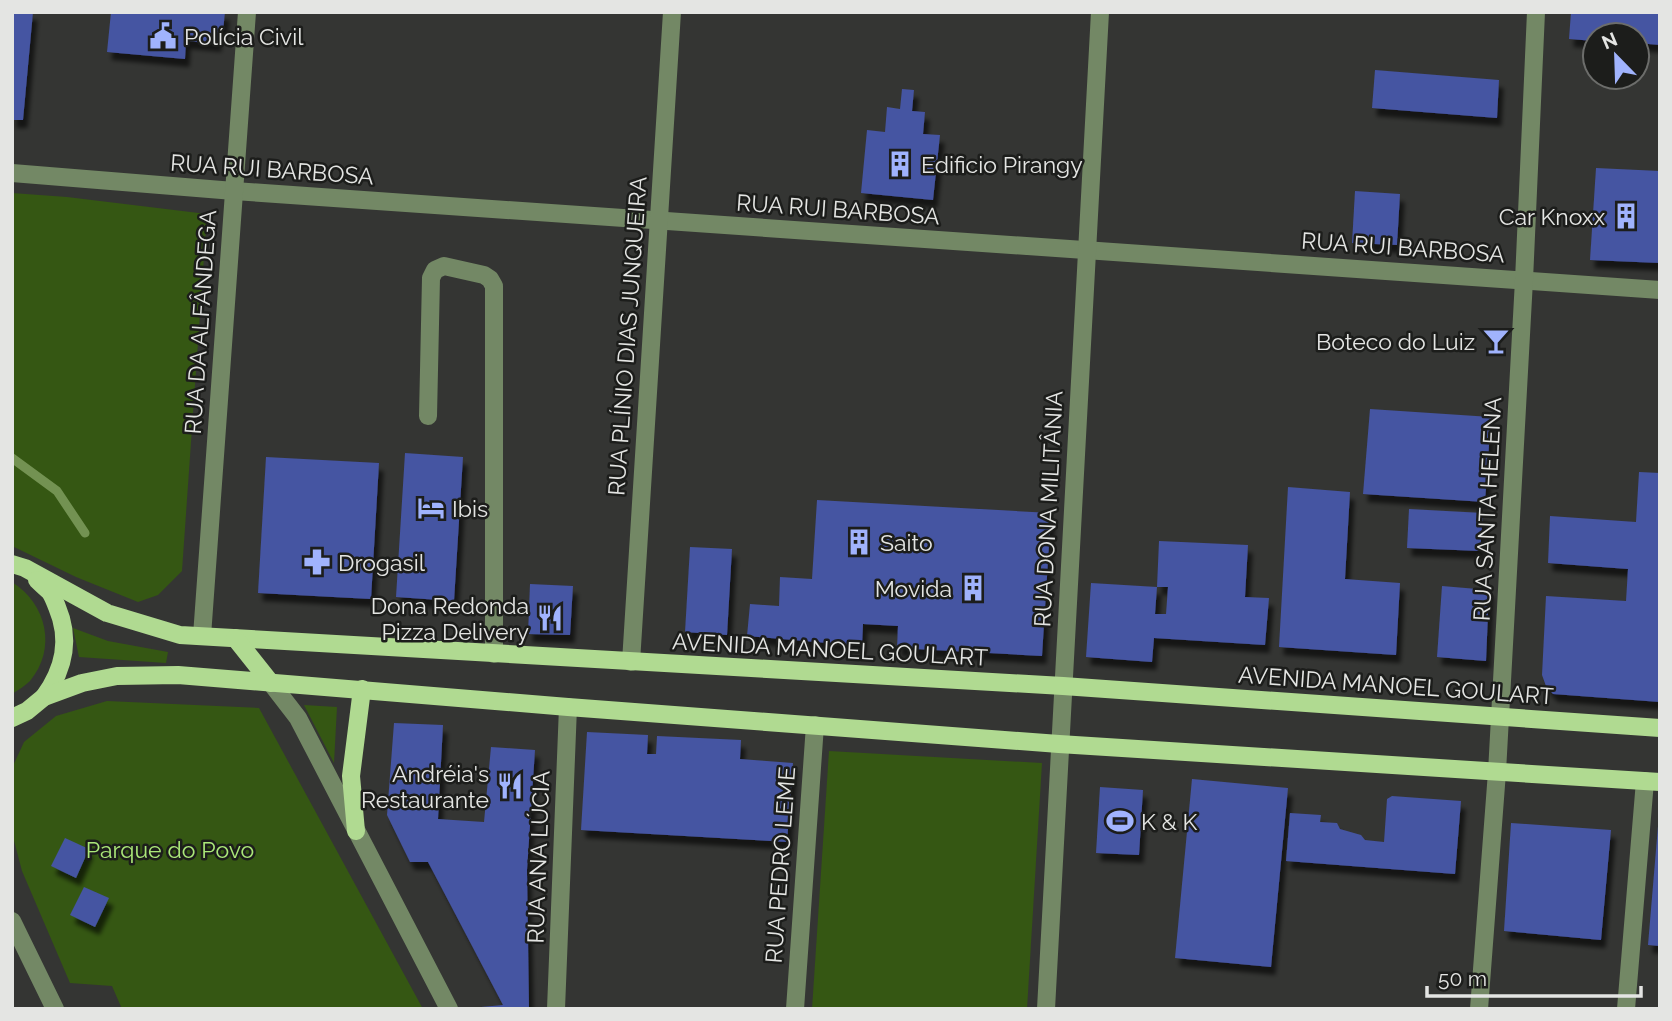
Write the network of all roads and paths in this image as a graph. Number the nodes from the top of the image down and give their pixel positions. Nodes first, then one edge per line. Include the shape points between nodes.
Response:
1 (247, 12) edge
2 (671, 12) edge
3 (1100, 12) edge
4 (1536, 12) edge
5 (12, 173) edge
6 (234, 191) junction
7 (658, 221) junction
8 (1086, 251) junction
9 (1524, 280) junction
10 (1660, 289) edge
11 (428, 416) dead end
12 (18, 566) edge
13 (202, 636) junction
14 (235, 638) junction
15 (494, 654) junction
16 (631, 662) junction
17 (271, 683) junction
18 (1063, 686) junction
19 (362, 689) junction
20 (44, 697) junction
21 (568, 707) junction
22 (1500, 717) junction
23 (12, 718) edge
24 (815, 725) junction
25 (1660, 728) edge
26 (1059, 744) junction
27 (1497, 772) junction
28 (1652, 781) edge
29 (356, 831) junction
30 (12, 921) edge
31 (55, 1009) edge
32 (449, 1009) edge
33 (556, 1009) edge
34 (795, 1009) edge
35 (1046, 1009) edge
36 (1479, 1009) edge
37 (1626, 1009) edge

1 - 6 street, RUA DA ALFÂNDEGA
2 - 7 street, RUA PLÍNIO DIAS JUNQUEIRA
3 - 8 street, RUA DONA MILITÂNIA
4 - 9 street, RUA SANTA HELENA
5 - 6 street, RUA RUI BARBOSA
6 - 7 street, RUA RUI BARBOSA
6 - 13 street, RUA DA ALFÂNDEGA
7 - 8 street, RUA RUI BARBOSA
7 - 16 street, RUA PLÍNIO DIAS JUNQUEIRA
8 - 9 street, RUA RUI BARBOSA
8 - 18 street, RUA DONA MILITÂNIA
9 - 10 street, RUA RUI BARBOSA
9 - 22 street, RUA SANTA HELENA
11 - 15 street via 431,278 444,266 484,275 494,286
12 - 13 main road, AVENIDA MANOEL GOULART via 107,613 180,635
12 - 20 main road via 51,593 63,620 61,666
13 - 14 main road, AVENIDA MANOEL GOULART
14 - 15 main road, AVENIDA MANOEL GOULART
14 - 17 main road
15 - 16 main road, AVENIDA MANOEL GOULART
16 - 18 main road, AVENIDA MANOEL GOULART
17 - 19 main road
17 - 20 main road via 178,675 117,676
17 - 29 street via 298,718
18 - 22 main road, AVENIDA MANOEL GOULART
18 - 26 street, RUA DONA MILITÂNIA
19 - 21 main road
19 - 29 main road via 351,776
20 - 23 main road
21 - 24 main road
21 - 33 street, RUA ANA LÚCIA
22 - 25 main road, AVENIDA MANOEL GOULART
22 - 27 street, RUA SANTA HELENA
24 - 26 main road
24 - 34 street, RUA PEDRO LEME
26 - 27 main road
26 - 35 street, RUA DONA MILITÂNIA
27 - 28 main road
27 - 36 street, RUA SANTA HELENA
28 - 37 street
29 - 32 street
30 - 31 street

